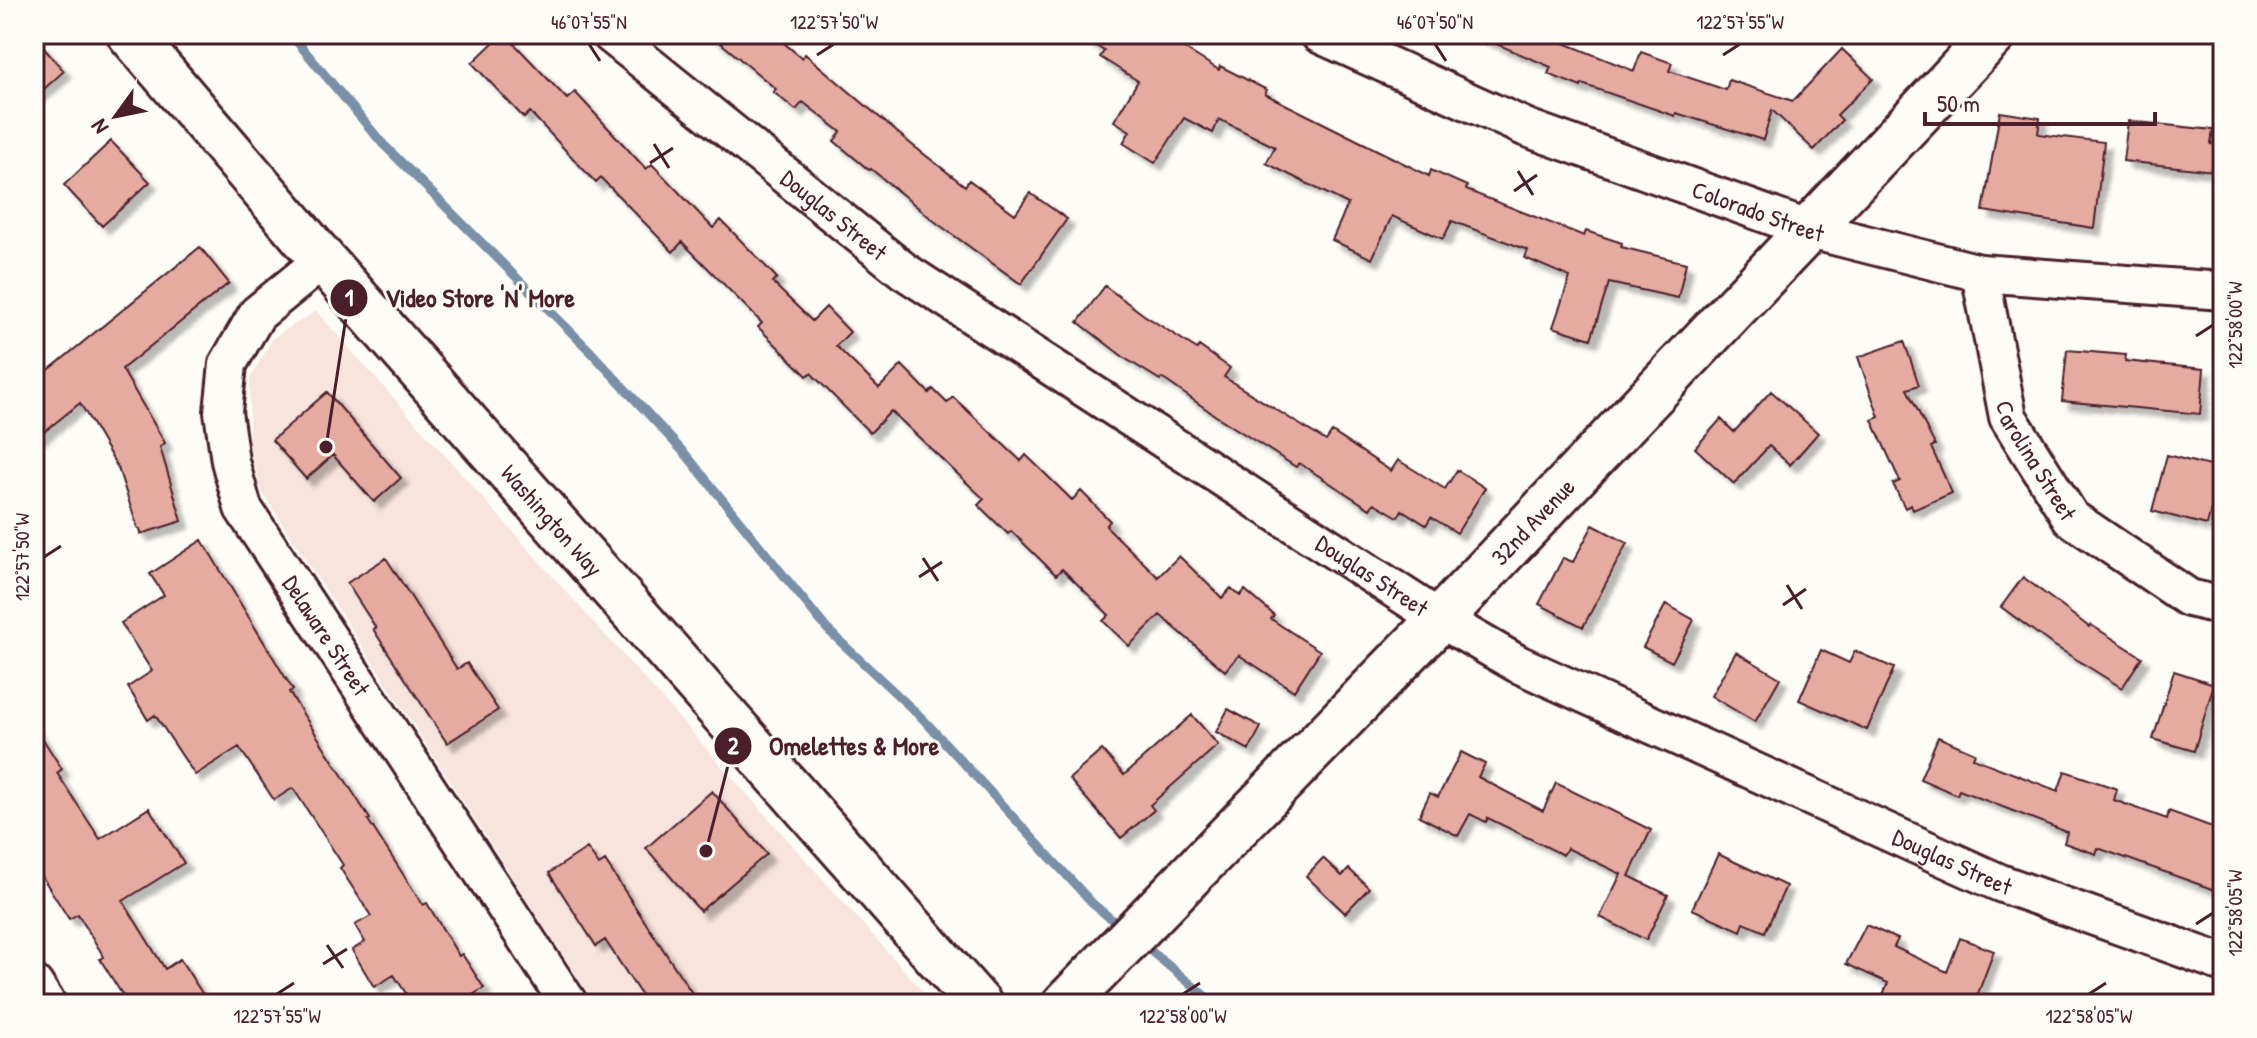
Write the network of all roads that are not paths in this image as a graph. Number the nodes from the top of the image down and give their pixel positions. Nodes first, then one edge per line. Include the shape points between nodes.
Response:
1 (130, 34) edge
2 (610, 34) edge
3 (1319, 34) edge
4 (1994, 34) edge
5 (1810, 230) junction
6 (323, 260) junction
7 (1980, 273) junction
8 (2223, 291) edge
9 (2223, 606) edge
10 (1440, 619) junction
11 (2223, 963) edge
12 (34, 984) edge
13 (47, 1004) edge
14 (569, 1004) edge
15 (979, 1004) edge
16 (1065, 1004) edge

1 - 6 street, Washington Way
2 - 10 street, Douglas Street via 904,271
3 - 5 street, Colorado Street via 1527,128
4 - 5 street, 32nd Avenue
5 - 7 street, Colorado Street
5 - 10 street, 32nd Avenue
6 - 14 street, Delaware Street via 257,314 228,364 223,412 243,508
6 - 15 street, Washington Way
7 - 8 street, Colorado Street
7 - 9 street, Carolina Street via 2008,417 2071,518 2189,598
10 - 11 street, Douglas Street via 1518,664 2000,883
10 - 16 street, 32nd Avenue
12 - 13 street

